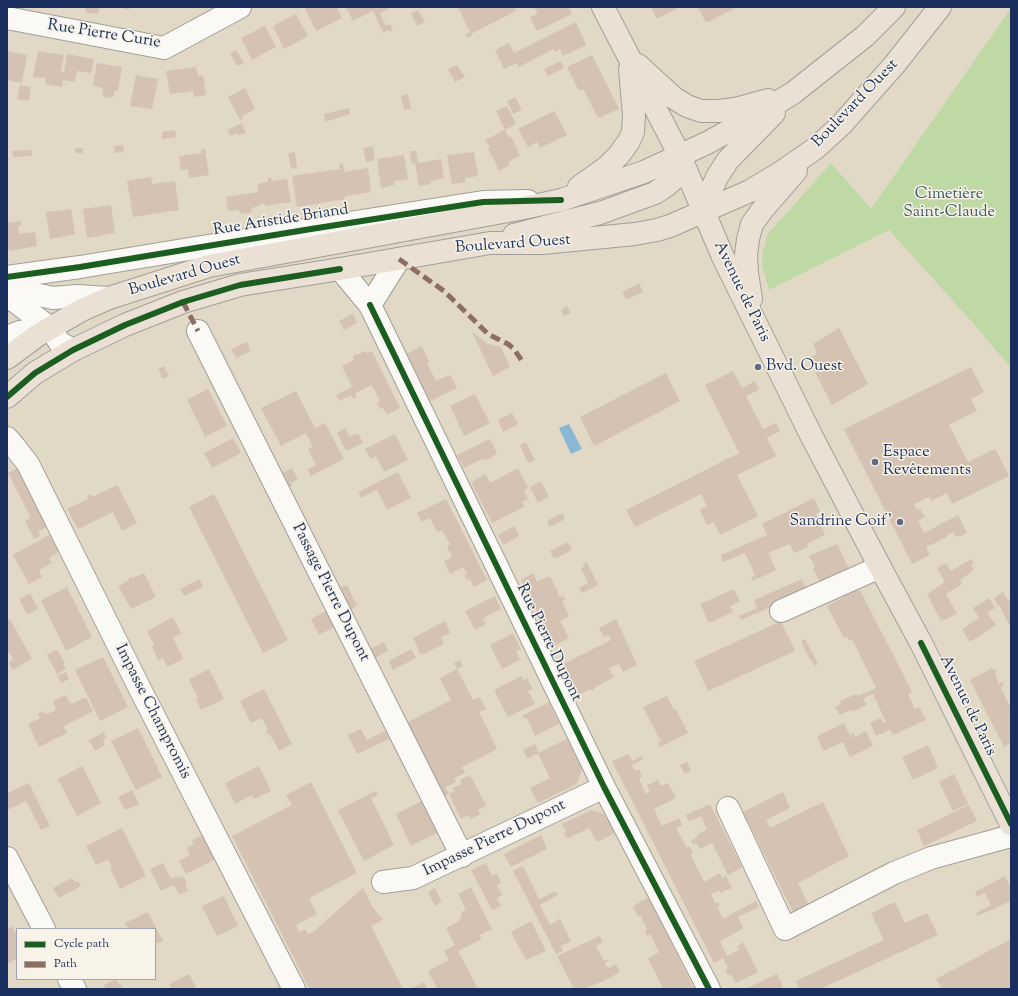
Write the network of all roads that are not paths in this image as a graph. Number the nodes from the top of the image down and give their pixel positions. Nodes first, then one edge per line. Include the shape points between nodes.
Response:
1 (240, 7) edge
2 (604, 7) edge
3 (894, 7) edge
4 (940, 7) edge
5 (7, 18) edge
6 (628, 56) junction
7 (793, 92) junction
8 (816, 148) junction
9 (680, 156) junction
10 (561, 200) junction
11 (704, 212) junction
12 (490, 243) junction
13 (399, 259) junction
14 (80, 267) junction
15 (340, 269) junction
16 (7, 277) edge
17 (7, 288) edge
18 (7, 297) edge
19 (53, 298) junction
20 (109, 298) junction
21 (370, 305) junction
22 (7, 319) edge
23 (754, 320) junction
24 (7, 323) edge
25 (50, 328) junction
26 (198, 331) dead end
27 (7, 337) edge
28 (73, 350) junction
29 (7, 358) edge
30 (7, 397) edge
31 (7, 438) edge
32 (880, 567) junction
33 (781, 611) dead end
34 (604, 787) junction
35 (728, 808) dead end
36 (1011, 824) edge
37 (1011, 836) edge
38 (462, 856) junction
39 (7, 858) edge
40 (383, 882) dead end
41 (43, 928) edge
42 (70, 980) edge
43 (75, 989) edge
44 (294, 989) edge
45 (709, 989) edge

1 - 5 street, Rue Pierre Curie via 164,48
2 - 6 main road, Avenue de Paris
3 - 7 main road, Boulevard Ouest via 865,36
4 - 8 main road, Boulevard Ouest via 895,64 842,124
6 - 7 main road via 674,98 701,111 735,109
6 - 9 main road, Avenue de Paris
6 - 10 main road via 634,115 633,132 629,141 607,167
7 - 9 main road, Boulevard Ouest via 752,118
7 - 11 main road via 728,160 717,177
8 - 11 main road, Boulevard Ouest via 750,191
8 - 23 main road via 752,224 746,255
9 - 10 main road, Boulevard Ouest via 644,172
9 - 11 main road, Avenue de Paris
9 - 12 main road via 679,169 674,179 655,193 600,213 537,228
10 - 14 street, Rue Aristide Briand via 482,202
10 - 20 main road, Boulevard Ouest via 209,266
11 - 12 main road, Boulevard Ouest via 664,228 635,234 542,242
11 - 23 main road, Avenue de Paris
12 - 13 main road, Boulevard Ouest
13 - 15 main road, Boulevard Ouest
13 - 21 street
14 - 16 street, Rue Aristide Briand
14 - 19 street via 67,278
15 - 21 street, Rue Pierre Dupont
15 - 28 main road, Boulevard Ouest via 240,285 183,302 125,325
17 - 19 street
18 - 25 street
19 - 20 street
19 - 25 street
20 - 25 main road, Boulevard Ouest
21 - 34 street, Rue Pierre Dupont
22 - 24 street
23 - 32 main road, Avenue de Paris
25 - 27 street via 20,332
25 - 28 street via 60,343
25 - 29 main road, Boulevard Ouest
26 - 38 street, Passage Pierre Dupont
28 - 30 main road, Boulevard Ouest via 34,373
31 - 44 street, Impasse Champromis via 28,464
32 - 33 street
32 - 36 main road, Avenue de Paris via 921,643
34 - 38 street, Impasse Pierre Dupont
34 - 45 street, Rue Pierre Dupont
35 - 37 street via 785,929 925,861
38 - 40 street, Impasse Pierre Dupont via 413,878
39 - 41 street
42 - 43 street

